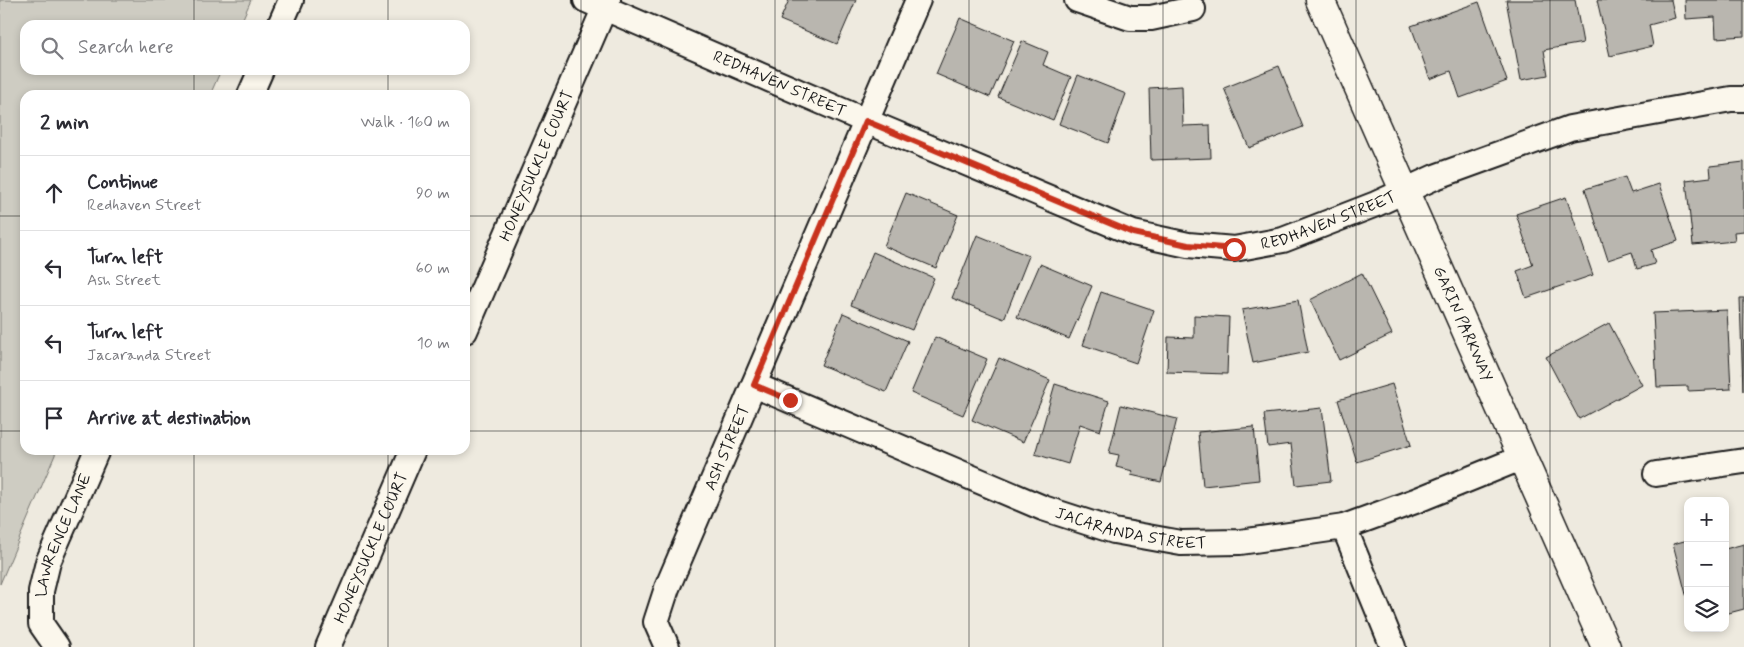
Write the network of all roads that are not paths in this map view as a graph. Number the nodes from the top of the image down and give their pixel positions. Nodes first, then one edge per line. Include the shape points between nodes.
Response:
1 (290, 0) edge
2 (918, 0) edge
3 (1077, 0) edge
4 (1320, 0) edge
5 (599, 3) edge
6 (1193, 9) dead end
7 (282, 20) edge
8 (258, 75) edge
9 (252, 90) edge
10 (1744, 99) edge
11 (866, 121) junction
12 (1405, 191) junction
13 (470, 318) edge
14 (754, 385) junction
15 (95, 455) edge
16 (411, 455) edge
17 (1522, 458) junction
18 (1744, 461) edge
19 (1656, 474) dead end
20 (1344, 527) junction
21 (57, 647) edge
22 (328, 647) edge
23 (667, 647) edge
24 (1393, 647) edge
25 (1606, 647) edge

1 - 7 street
2 - 11 street, ASH STREET
3 - 6 street via 1130,18 1151,18
4 - 12 street, GARIN PARKWAY
5 - 11 street, REDHAVEN STREET
5 - 13 street, HONEYSUCKLE COURT
8 - 9 street
10 - 12 street, REDHAVEN STREET via 1570,128
11 - 12 street, REDHAVEN STREET via 1133,233 1188,245 1234,249 1282,240
11 - 14 street, ASH STREET
12 - 17 street, GARIN PARKWAY
14 - 20 street, JACARANDA STREET via 1043,508 1114,531 1182,542 1240,542
14 - 23 street, ASH STREET via 666,588 656,622
15 - 21 street, LAWRENCE LANE via 48,562 41,591 41,624
16 - 22 street, HONEYSUCKLE COURT
17 - 20 street, JACARANDA STREET
17 - 25 street, GARIN PARKWAY
18 - 19 street
20 - 24 street

